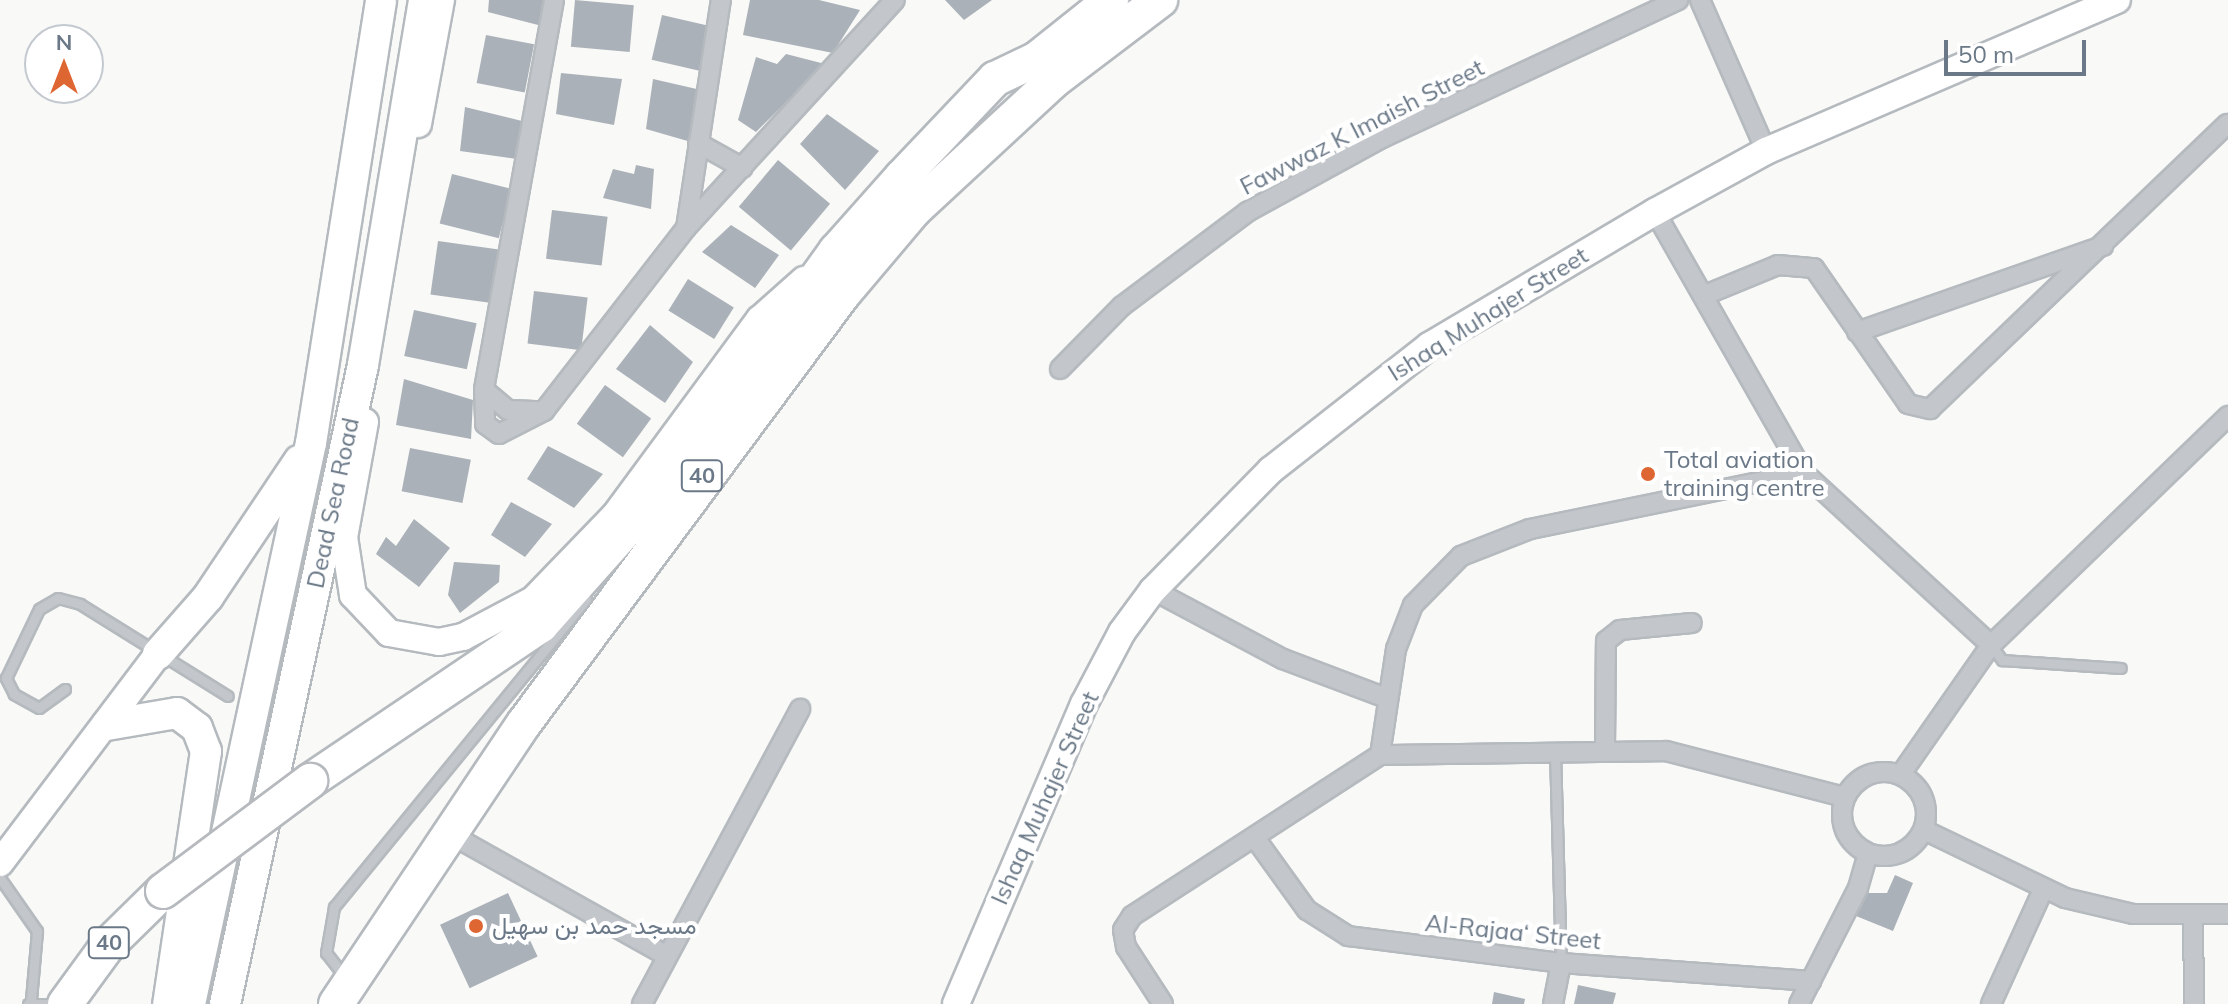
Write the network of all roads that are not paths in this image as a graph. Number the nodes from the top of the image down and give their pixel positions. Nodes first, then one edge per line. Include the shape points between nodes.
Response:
1 (381, 0) edge
2 (424, 0) edge
3 (441, 0) edge
4 (554, 0) edge
5 (721, 0) edge
6 (895, 0) edge
7 (1079, 0) edge
8 (1678, 0) edge
9 (1700, 0) edge
10 (2117, 0) edge
11 (1137, 4) edge
12 (995, 79) junction
13 (2227, 124) edge
14 (698, 143) junction
15 (1766, 151) junction
16 (743, 168) junction
17 (1655, 212) junction
18 (686, 228) junction
19 (2109, 243) junction
20 (836, 251) junction
21 (1705, 295) junction
22 (1857, 332) junction
23 (1060, 369) dead end
24 (484, 390) junction
25 (544, 411) junction
26 (2228, 416) edge
27 (311, 443) junction
28 (1804, 473) junction
29 (646, 511) junction
30 (601, 580) dead end
31 (1153, 590) junction
32 (592, 591) dead end
33 (1692, 623) dead end
34 (1991, 645) junction
35 (158, 654) junction
36 (2121, 668) dead end
37 (65, 689) dead end
38 (240, 697) junction
39 (1386, 698) junction
40 (800, 709) dead end
41 (107, 725) junction
42 (281, 739) junction
43 (1605, 748) junction
44 (1555, 749) junction
45 (1380, 755) junction
46 (1901, 774) junction
47 (1844, 797) junction
48 (1924, 830) junction
49 (450, 834) junction
50 (1255, 838) junction
51 (1868, 854) junction
52 (0, 863) edge
53 (0, 878) edge
54 (2043, 890) junction
55 (2228, 914) edge
56 (2193, 917) junction
57 (664, 954) junction
58 (1561, 963) junction
59 (1811, 981) junction
60 (344, 992) edge
61 (30, 1002) edge
62 (46, 1004) edge
63 (65, 1004) edge
64 (168, 1004) edge
65 (190, 1004) edge
66 (225, 1004) edge
67 (642, 1004) edge
68 (956, 1004) edge
69 (1163, 1004) edge
70 (1553, 1004) edge
71 (1799, 1004) edge
72 (1991, 1004) edge
73 (2194, 1004) edge

1 - 27 main road
2 - 42 main road, Dead Sea Road via 363,365
3 - 20 street via 344,537 353,595 389,633 439,642 463,637 533,600 616,514 760,319
4 - 24 street
5 - 14 street
6 - 16 street
7 - 12 highway via 1008,54
8 - 23 street, Fawwaz K Imaish Street via 1382,138 1247,212 1122,306
9 - 15 street
10 - 15 street, Ishaq Muhajer Street
11 - 12 highway, 40
11 - 49 highway, 40 via 905,221 697,483
12 - 20 highway, 40
13 - 19 street
14 - 16 street
14 - 18 street
15 - 17 street, Ishaq Muhajer Street
16 - 18 street
17 - 21 street
17 - 31 street, Ishaq Muhajer Street via 1429,346 1343,408
18 - 25 street
19 - 22 street
19 - 22 street via 1930,409 1908,404
20 - 29 highway, 40
21 - 22 street via 1778,265 1804,264
21 - 28 street
24 - 25 street via 508,410
24 - 25 street via 483,415 493,433
26 - 34 street
27 - 35 main road via 208,597
27 - 38 main road
28 - 34 street
28 - 39 street via 1530,529 1461,556 1413,605
29 - 30 lane
29 - 63 highway, 40, bridge via 585,581 499,659 310,781 163,891 108,945
31 - 39 street via 1283,659
31 - 68 street, Ishaq Muhajer Street via 1084,704
32 - 60 lane via 334,907 326,953
33 - 43 street via 1620,630 1606,641
34 - 36 lane via 2002,660
34 - 46 street
35 - 37 lane via 73,600 51,600 39,609 6,678 14,694 39,708
35 - 38 lane
35 - 41 street
38 - 42 main road
38 - 65 main road
39 - 45 street
40 - 57 street
41 - 52 street
41 - 64 main road via 177,713 197,728 206,751
42 - 66 main road, Dead Sea Road
43 - 44 street
43 - 47 street via 1666,751
44 - 45 street
44 - 58 lane
45 - 50 street
46 - 47 street via 1868,775
46 - 48 street via 1918,788 1927,808
47 - 51 street via 1845,830
48 - 51 street via 1911,848 1890,856
48 - 54 street
49 - 57 street
49 - 60 highway, 40
50 - 58 street, Al-Rajaa‘ Street via 1307,910 1348,936
50 - 69 street via 1125,924 1126,947
51 - 59 street
53 - 61 lane via 37,931
54 - 56 street via 2133,914
54 - 72 street
55 - 56 street
56 - 73 street
57 - 67 street
58 - 59 street, Al-Rajaa‘ Street
58 - 70 street
59 - 71 street
61 - 62 lane

